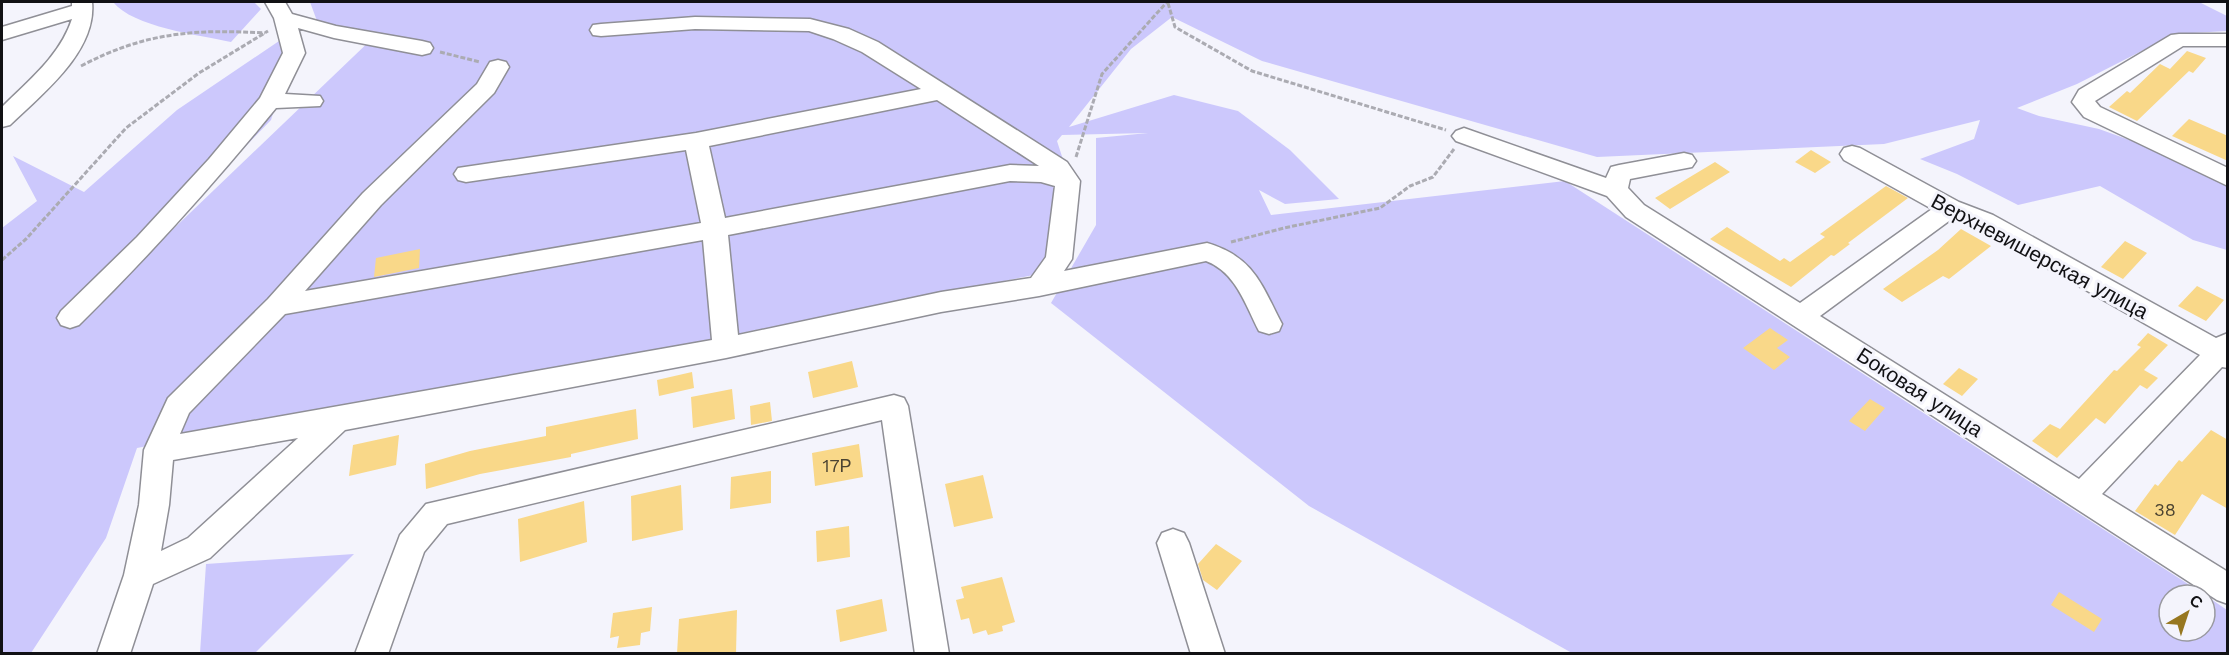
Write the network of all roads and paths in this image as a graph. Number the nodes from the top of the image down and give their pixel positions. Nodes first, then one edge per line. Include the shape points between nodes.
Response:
1 (1168, 2) edge
2 (83, 5) edge
3 (275, 11) edge
4 (601, 30) dead end
5 (2, 34) edge
6 (2228, 40) edge
7 (422, 48) joint
8 (498, 67) joint
9 (77, 69) dead end
10 (941, 92) junction
11 (270, 101) junction
12 (312, 101) dead end
13 (10, 102) edge
14 (2, 120) edge
15 (1464, 136) junction
16 (696, 141) junction
17 (1852, 154) dead end
18 (1684, 161) dead end
19 (466, 174) dead end
20 (2228, 178) edge
21 (1068, 181) junction
22 (1616, 190) junction
23 (1950, 208) junction
24 (715, 229) junction
25 (1215, 253) junction
26 (2, 260) edge
27 (1039, 286) junction
28 (278, 306) junction
29 (1801, 316) junction
30 (70, 318) dead end
31 (1269, 324) dead end
32 (726, 348) junction
33 (2225, 352) edge
34 (337, 420) junction
35 (159, 450) junction
36 (2082, 495) junction
37 (1173, 543) dead end
38 (140, 575) junction
39 (2228, 590) edge
40 (113, 654) edge
41 (372, 654) edge
42 (932, 654) edge
43 (1208, 654) edge

1 - 15 path via 1175,27 1252,71
1 - 21 path via 1102,74
2 - 5 street
2 - 13 street via 82,27 72,47
3 - 7 street via 334,32
3 - 9 path via 208,30 137,42
3 - 11 street via 294,53
3 - 26 path via 126,128 26,239
4 - 10 street via 695,23 810,25 870,47
6 - 20 street via 2179,40 2087,95 2083,102 2092,112
7 - 8 path
8 - 28 street via 486,88 372,199
10 - 16 street
10 - 21 street via 1059,168
11 - 12 street
11 - 30 street via 218,165
13 - 14 street
15 - 22 street
15 - 25 path via 1433,177 1410,186 1380,208 1231,242
16 - 19 street
16 - 24 street
17 - 23 street, Верхневишерская улица
18 - 22 street via 1619,173
21 - 24 street via 1041,174 1010,173
21 - 27 street via 1059,259
22 - 29 street, Боковая улица via 1635,211
23 - 29 street
23 - 33 street, Верхневишерская улица via 1984,221
24 - 28 street
24 - 32 street
25 - 27 street via 1198,252
25 - 31 street via 1240,270
27 - 32 street via 941,302
28 - 35 street via 178,406
29 - 36 street, Боковая улица
32 - 34 street
33 - 36 street
34 - 35 street
34 - 38 street via 200,548
35 - 38 street via 154,505
36 - 39 street, Боковая улица
37 - 43 street
38 - 40 street
41 - 42 street via 411,545 436,513 894,406

